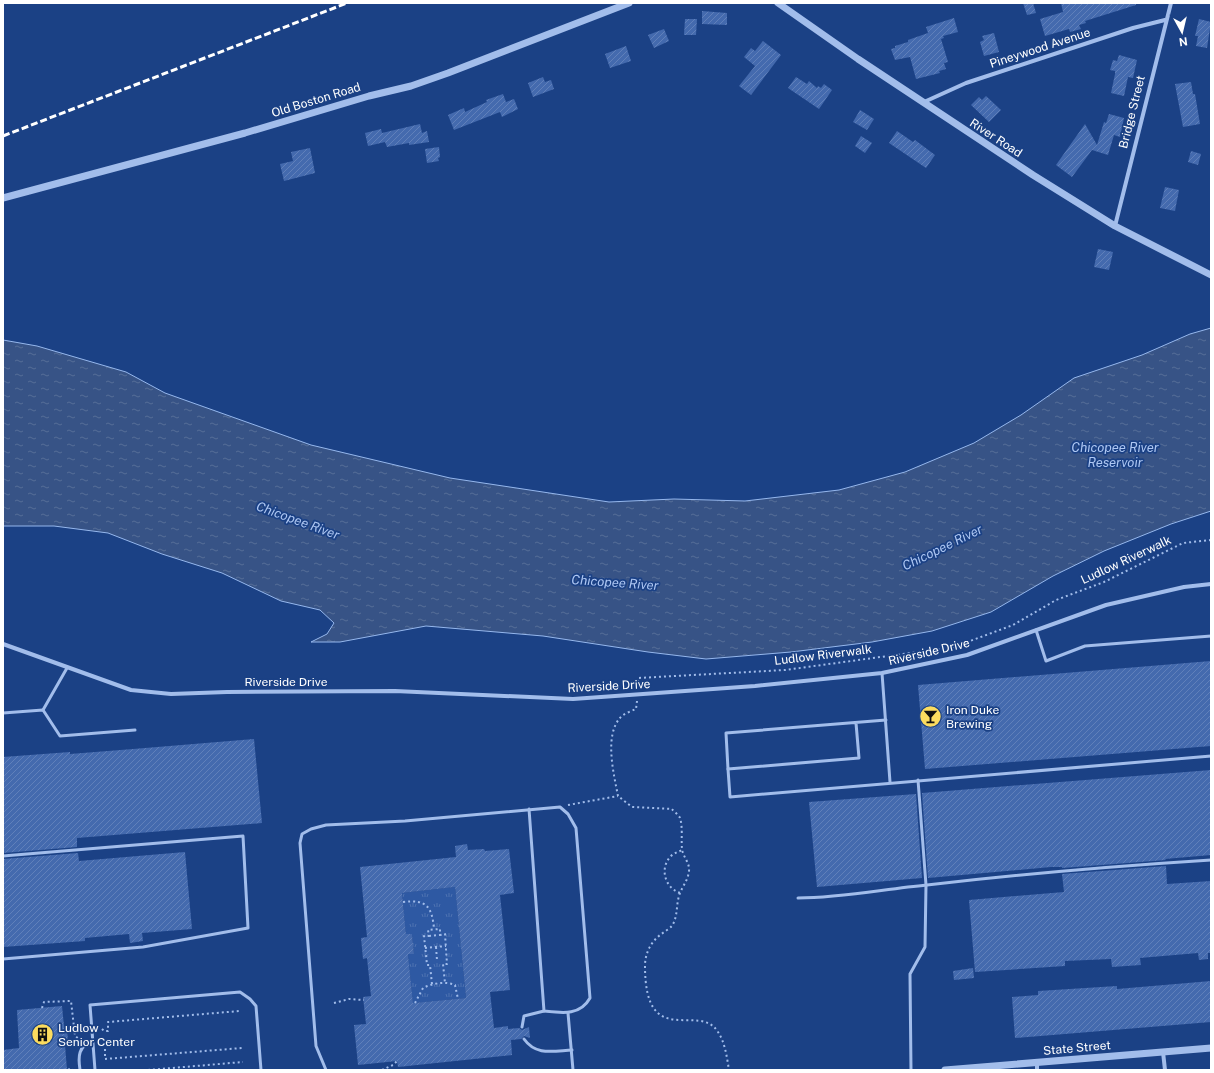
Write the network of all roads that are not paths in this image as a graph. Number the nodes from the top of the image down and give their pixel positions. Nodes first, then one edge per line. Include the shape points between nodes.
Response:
1 (629, 3) edge
2 (778, 3) edge
3 (1171, 3) edge
4 (1165, 20) junction
5 (923, 102) junction
6 (3, 198) edge
7 (1115, 226) junction
8 (1211, 275) edge
9 (1211, 584) edge
10 (1036, 630) junction
11 (1211, 636) edge
12 (3, 644) edge
13 (67, 668) junction
14 (882, 673) junction
15 (43, 710) junction
16 (3, 713) edge
17 (886, 720) junction
18 (856, 723) junction
19 (135, 730) dead end
20 (1211, 756) edge
21 (728, 769) junction
22 (918, 780) junction
23 (890, 782) junction
24 (529, 809) junction
25 (3, 856) edge
26 (1211, 860) edge
27 (926, 885) junction
28 (798, 898) dead end
29 (3, 958) edge
30 (544, 1011) junction
31 (568, 1013) junction
32 (522, 1028) dead end
33 (524, 1039) dead end
34 (93, 1042) junction
35 (1211, 1048) edge
36 (572, 1050) junction
37 (1163, 1052) junction
38 (1037, 1067) edge
39 (80, 1070) edge
40 (95, 1070) edge
41 (261, 1070) edge
42 (326, 1070) edge
43 (573, 1070) edge
44 (911, 1070) edge
45 (945, 1070) edge
46 (1165, 1070) edge

1 - 6 street, Old Boston Road via 411,86
2 - 5 street, River Road
3 - 4 street, Bridge Street
4 - 5 street, Pineywood Avenue via 1133,28 966,84
4 - 7 street, Bridge Street
5 - 7 street, River Road
7 - 8 street, River Road
9 - 10 street, Riverside Drive via 1184,587 1106,605
10 - 11 lane via 1046,661 1086,646
10 - 14 street, Riverside Drive via 967,655
12 - 13 street, Riverside Drive
13 - 14 street, Riverside Drive via 131,690 171,694 395,691 573,699 755,686
13 - 15 lane
14 - 17 lane
15 - 16 lane
15 - 19 lane via 60,736
17 - 18 lane
17 - 23 lane
18 - 21 lane via 726,733
18 - 21 lane via 859,758
20 - 22 lane
21 - 23 lane via 730,797
22 - 23 lane
22 - 27 lane
24 - 30 lane
24 - 31 lane via 560,807 568,814 576,828 590,998 581,1008
24 - 42 lane via 406,821 326,825 302,834 300,842 316,1046
25 - 29 lane via 243,836 248,928 143,946
26 - 27 lane
27 - 28 lane via 831,898
27 - 44 lane via 925,947 910,974
30 - 31 lane
30 - 32 lane via 524,1016
31 - 36 lane
33 - 36 lane via 530,1047 542,1051
34 - 39 lane via 82,1048 79,1056
34 - 40 lane
34 - 41 lane via 90,1005 240,992 256,1006
35 - 37 street, State Street
36 - 43 lane
37 - 38 street, State Street
37 - 46 street
38 - 45 street, State Street

